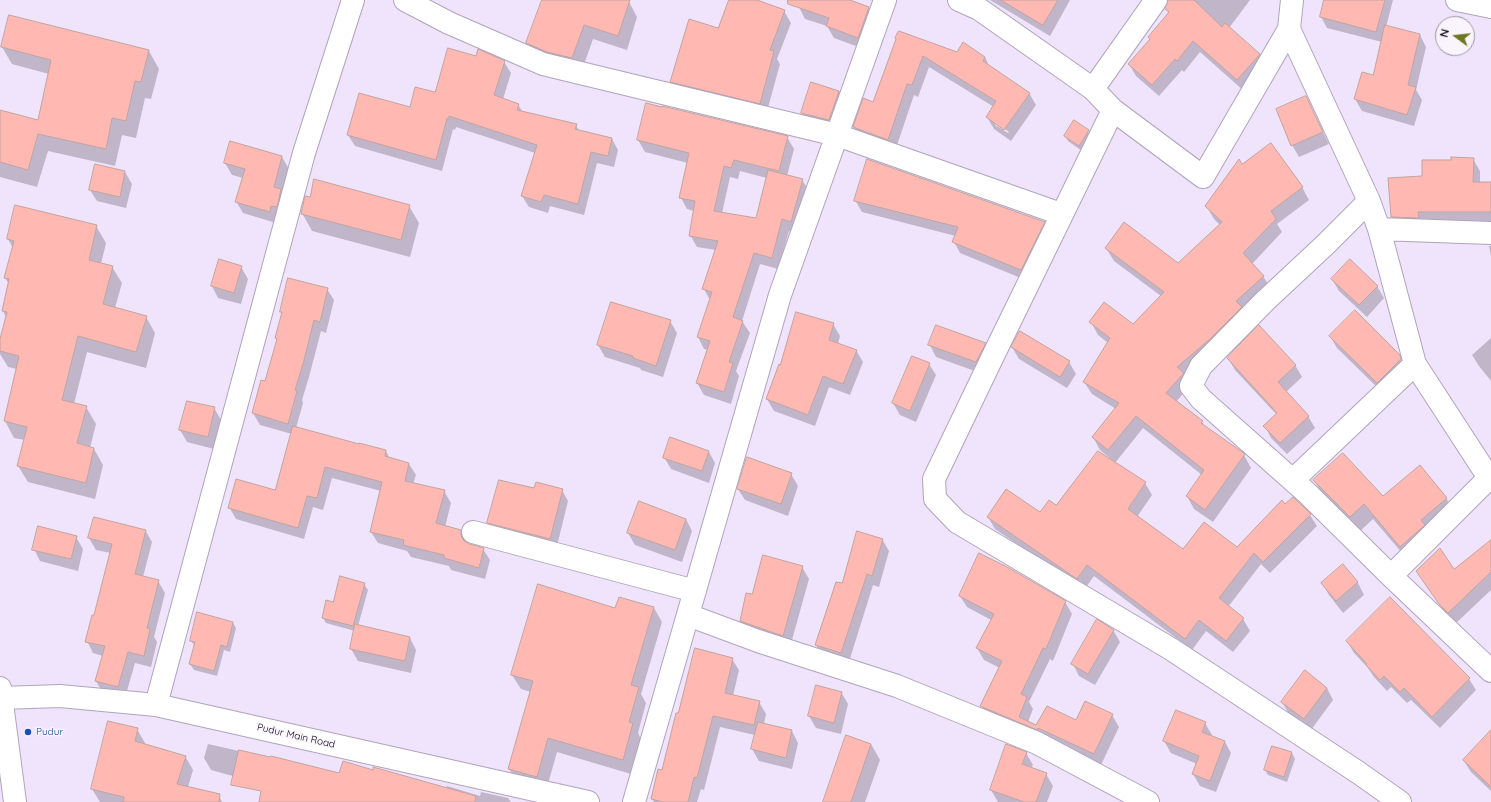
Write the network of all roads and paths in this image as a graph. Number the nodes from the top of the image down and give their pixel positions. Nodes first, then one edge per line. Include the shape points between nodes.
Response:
1 (353, 0) edge
2 (405, 0) edge
3 (885, 0) edge
4 (959, 0) edge
5 (1156, 0) edge
6 (1292, 0) edge
7 (1457, 0) edge
8 (981, 4) edge
9 (1491, 7) edge
10 (1289, 29) junction
11 (1093, 89) junction
12 (1113, 110) junction
13 (837, 135) junction
14 (1369, 201) junction
15 (1061, 214) junction
16 (1379, 229) junction
17 (1491, 233) edge
18 (1415, 364) junction
19 (1490, 479) edge
20 (1293, 480) junction
21 (473, 532) dead end
22 (1391, 576) junction
23 (695, 591) junction
24 (688, 615) junction
25 (1491, 672) edge
26 (0, 695) edge
27 (156, 705) junction
28 (1396, 801) edge
29 (15, 802) edge
30 (588, 802) edge
31 (634, 802) edge
32 (1148, 802) edge

1 - 27 street via 304,153
2 - 13 street via 448,23 543,64
3 - 13 street
4 - 8 street
5 - 11 street
6 - 10 street
7 - 9 street
8 - 11 street
10 - 12 street via 1203,176
10 - 14 street
11 - 12 street
12 - 15 street
13 - 15 street
13 - 23 street via 780,295
14 - 16 street
14 - 20 street via 1201,366 1191,386 1201,400
15 - 28 street via 934,479 934,499 957,522 1171,649 1353,769
16 - 17 street
16 - 18 street
18 - 19 street
18 - 20 street
19 - 22 street
20 - 22 street
21 - 23 street
22 - 25 street
23 - 24 street
24 - 31 street
24 - 32 street via 758,641 898,686 1037,743
26 - 27 street, Pudur Main Road via 60,696
26 - 29 street
27 - 30 street, Pudur Main Road

